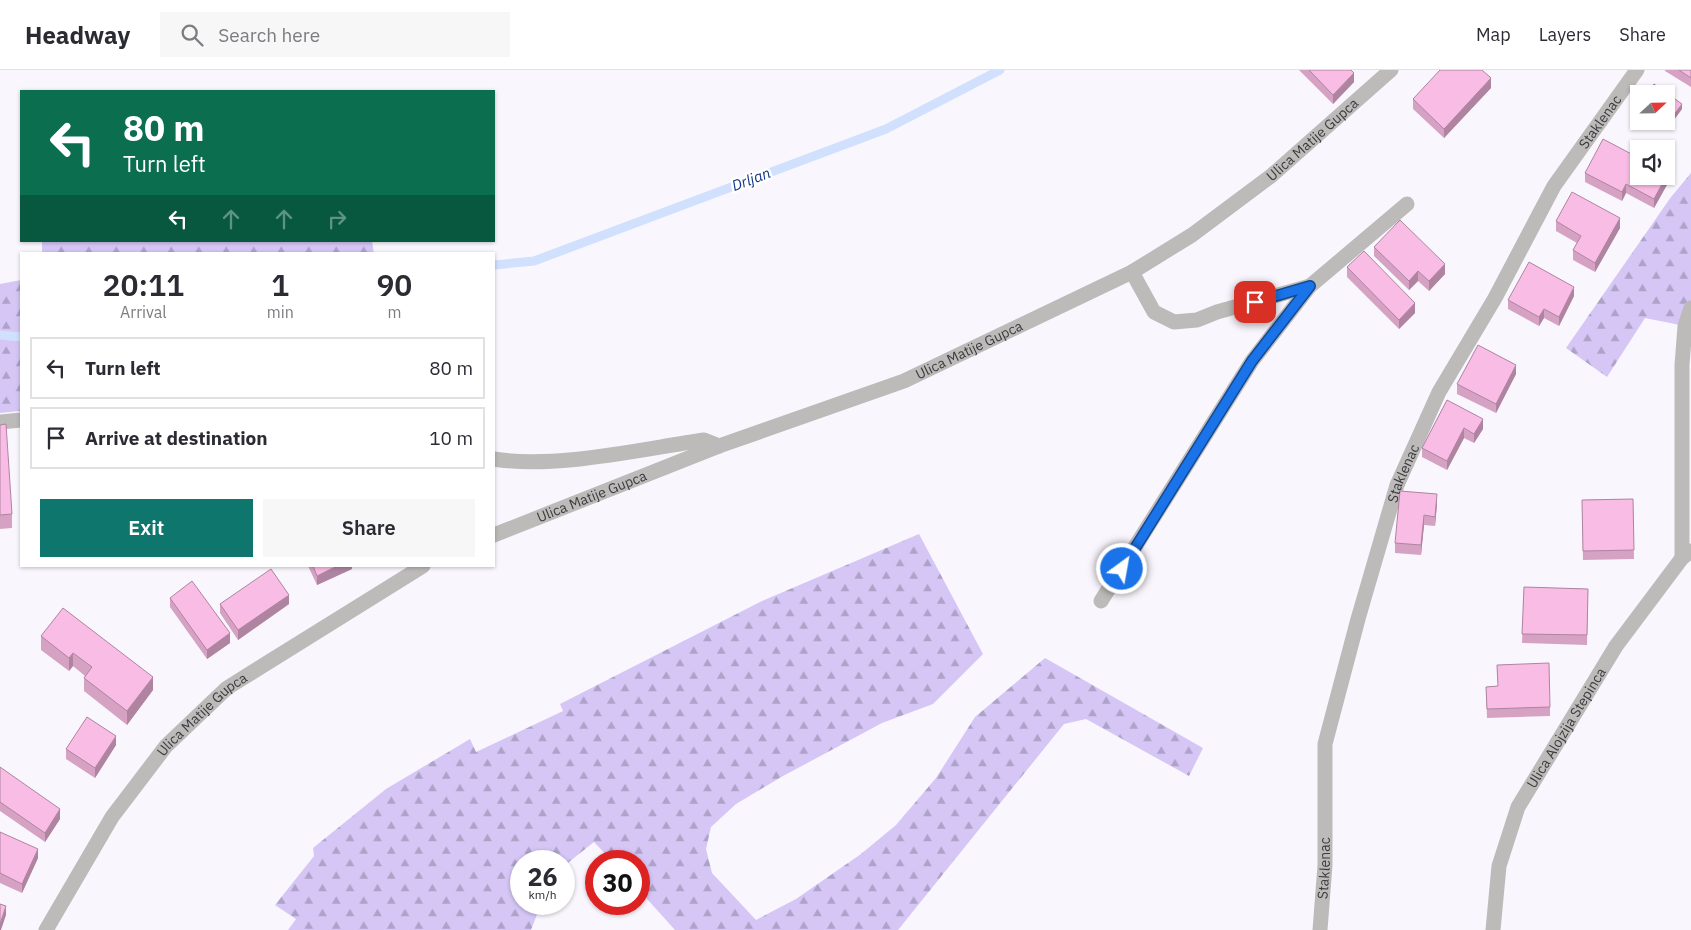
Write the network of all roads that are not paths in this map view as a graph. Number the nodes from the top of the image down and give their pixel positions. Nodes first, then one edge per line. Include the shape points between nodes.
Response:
1 (1391, 70) edge
2 (1637, 70) edge
3 (1407, 204) dead end
4 (1132, 272) junction
5 (1310, 286) junction
6 (1691, 308) edge
7 (20, 420) edge
8 (0, 422) edge
9 (719, 446) junction
10 (495, 459) edge
11 (495, 535) edge
12 (1686, 554) edge
13 (420, 567) edge
14 (1101, 601) dead end
15 (46, 930) edge
16 (1320, 930) edge
17 (1493, 930) edge

1 - 4 street, Ulica Matije Gupca via 1271,176 1192,235
2 - 16 street, Staklenac via 1554,186 1495,298 1439,392 1397,485 1325,744 1325,865
3 - 5 street
4 - 5 street via 1154,312 1174,322 1198,320
4 - 9 street, Ulica Matije Gupca via 904,381
5 - 14 street via 1252,361
6 - 12 street via 1682,365
7 - 8 street
9 - 10 street via 704,440 583,458 510,462
9 - 11 street, Ulica Matije Gupca
12 - 17 street, Ulica Alojzija Stepinca via 1616,646 1518,807 1499,866
13 - 15 street, Ulica Matije Gupca via 228,688 166,746 112,817

